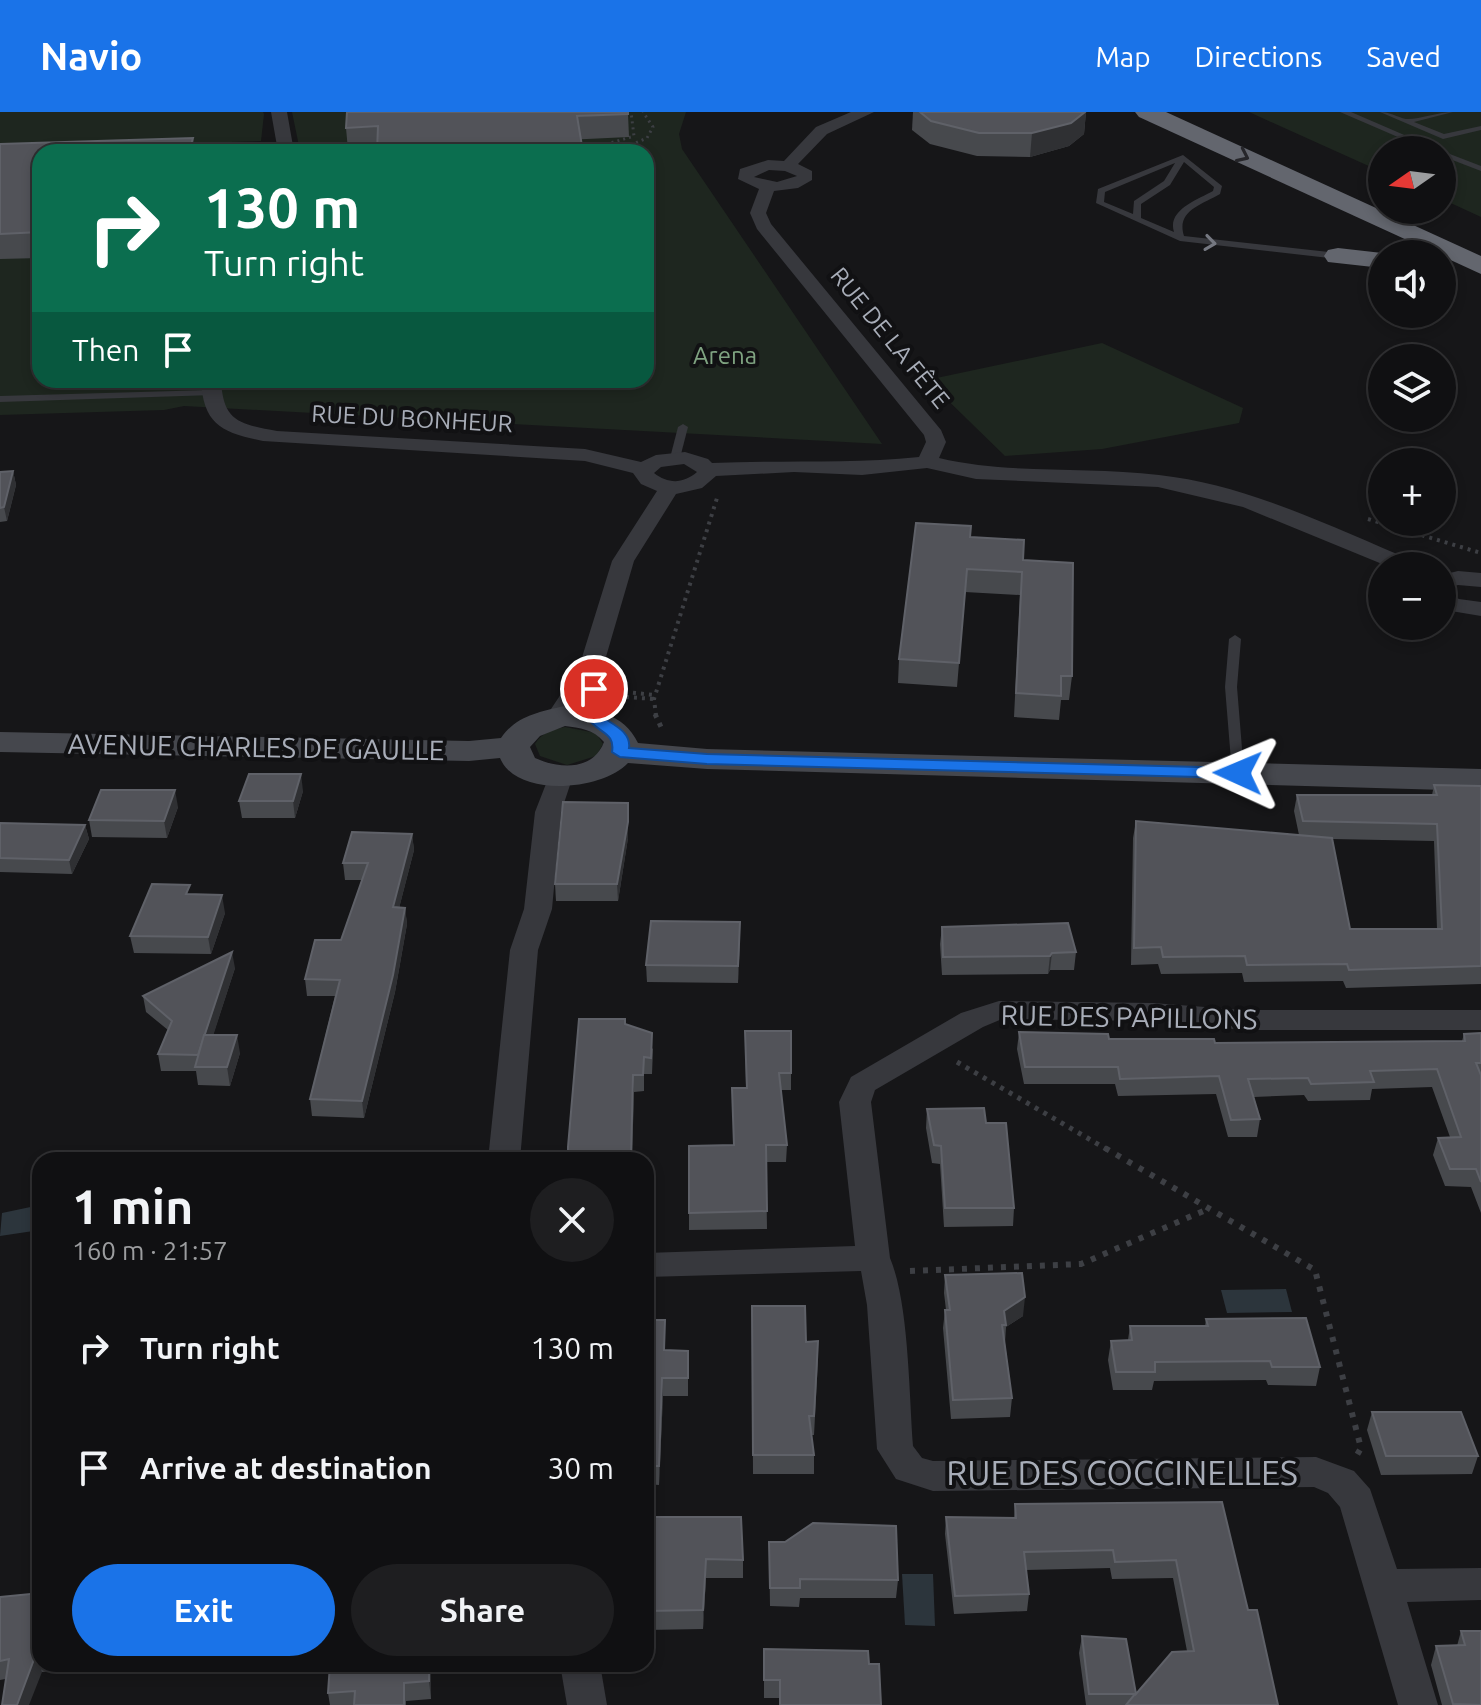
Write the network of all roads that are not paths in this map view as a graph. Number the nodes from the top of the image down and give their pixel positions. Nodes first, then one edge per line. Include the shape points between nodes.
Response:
1 (279, 112) edge
2 (866, 112) edge
3 (1147, 112) edge
4 (1197, 112) edge
5 (1344, 112) edge
6 (1384, 112) edge
7 (1449, 112) edge
8 (1406, 121) junction
9 (1481, 128) edge
10 (1401, 136) edge
11 (1441, 136) edge
12 (1447, 136) edge
13 (285, 144) edge
14 (1183, 157) junction
15 (1456, 158) edge
16 (1456, 158) edge
17 (1481, 159) edge
18 (788, 166) junction
19 (1481, 169) edge
20 (768, 186) junction
21 (1368, 189) edge
22 (1137, 220) junction
23 (1446, 224) edge
24 (1180, 238) junction
25 (1481, 240) edge
26 (1338, 256) joint
27 (1368, 259) edge
28 (1481, 266) edge
29 (1456, 273) edge
30 (1481, 279) edge
31 (192, 388) edge
32 (210, 388) edge
33 (0, 399) edge
34 (683, 427) dead end
35 (675, 458) junction
36 (927, 462) junction
37 (644, 469) junction
38 (707, 470) junction
39 (670, 487) junction
40 (1372, 552) edge
41 (1456, 578) edge
42 (1481, 580) edge
43 (1456, 605) edge
44 (1481, 609) edge
45 (1235, 639) dead end
46 (591, 667) junction
47 (557, 718) junction
48 (600, 722) junction
49 (0, 742) edge
50 (513, 747) junction
51 (620, 752) junction
52 (1238, 773) junction
53 (560, 776) junction
54 (1481, 780) edge
55 (1481, 1020) edge
56 (505, 1152) edge
57 (654, 1265) edge
58 (876, 1265) junction
59 (1481, 1584) edge
60 (1384, 1586) junction
61 (581, 1672) edge
62 (587, 1705) edge
63 (1418, 1705) edge

1 - 13 street
2 - 18 street via 813,135
3 - 14 highway via 1200,147
3 -> 28 highway
4 - 21 highway
5 - 10 lane
6 - 8 lane
7 - 8 lane
8 - 11 lane
9 - 12 lane
14 - 22 lane via 1167,183 1137,203
14 - 22 lane via 1101,191 1100,203
14 - 24 lane via 1218,186 1217,192 1180,214
15 - 17 lane
16 - 19 lane
18 - 20 street via 806,177 788,186
18 - 20 street via 759,166 744,175
20 - 36 street, RUE DE LA FÊTE via 758,213 763,225 934,434
22 - 24 lane
23 - 25 highway
24 -> 26 lane
26 - 27 highway
29 - 30 highway
31 - 33 lane
32 - 37 street, RUE DU BONHEUR via 213,409 224,422 266,435 585,455
34 - 35 lane
35 - 37 street
35 - 38 street via 694,460
36 - 38 street via 862,469
36 - 40 street via 976,473 1128,479 1205,489 1251,502
37 - 39 street via 651,483
38 - 39 street via 700,482
39 - 46 street via 623,561
41 - 42 street
43 - 44 street
45 - 52 lane via 1231,687
46 - 47 street
46 - 48 street
47 - 48 main road
47 - 50 main road via 526,728
48 - 51 main road via 617,733
49 - 50 main road, AVENUE CHARLES DE GAULLE via 469,751
50 - 53 main road via 520,764
51 - 52 main road
51 - 53 main road via 591,773
52 - 54 main road
53 - 56 street via 548,812 538,909 524,950
55 - 58 street, RUE DES PAPILLONS via 1244,1020 1153,1012 999,1010 972,1020 862,1084 855,1102
57 - 58 street
58 - 60 street, RUE DES COCCINELLES via 895,1449 909,1469 933,1476 1316,1472 1341,1482 1357,1500
59 - 60 street
60 - 63 street
61 - 62 street

